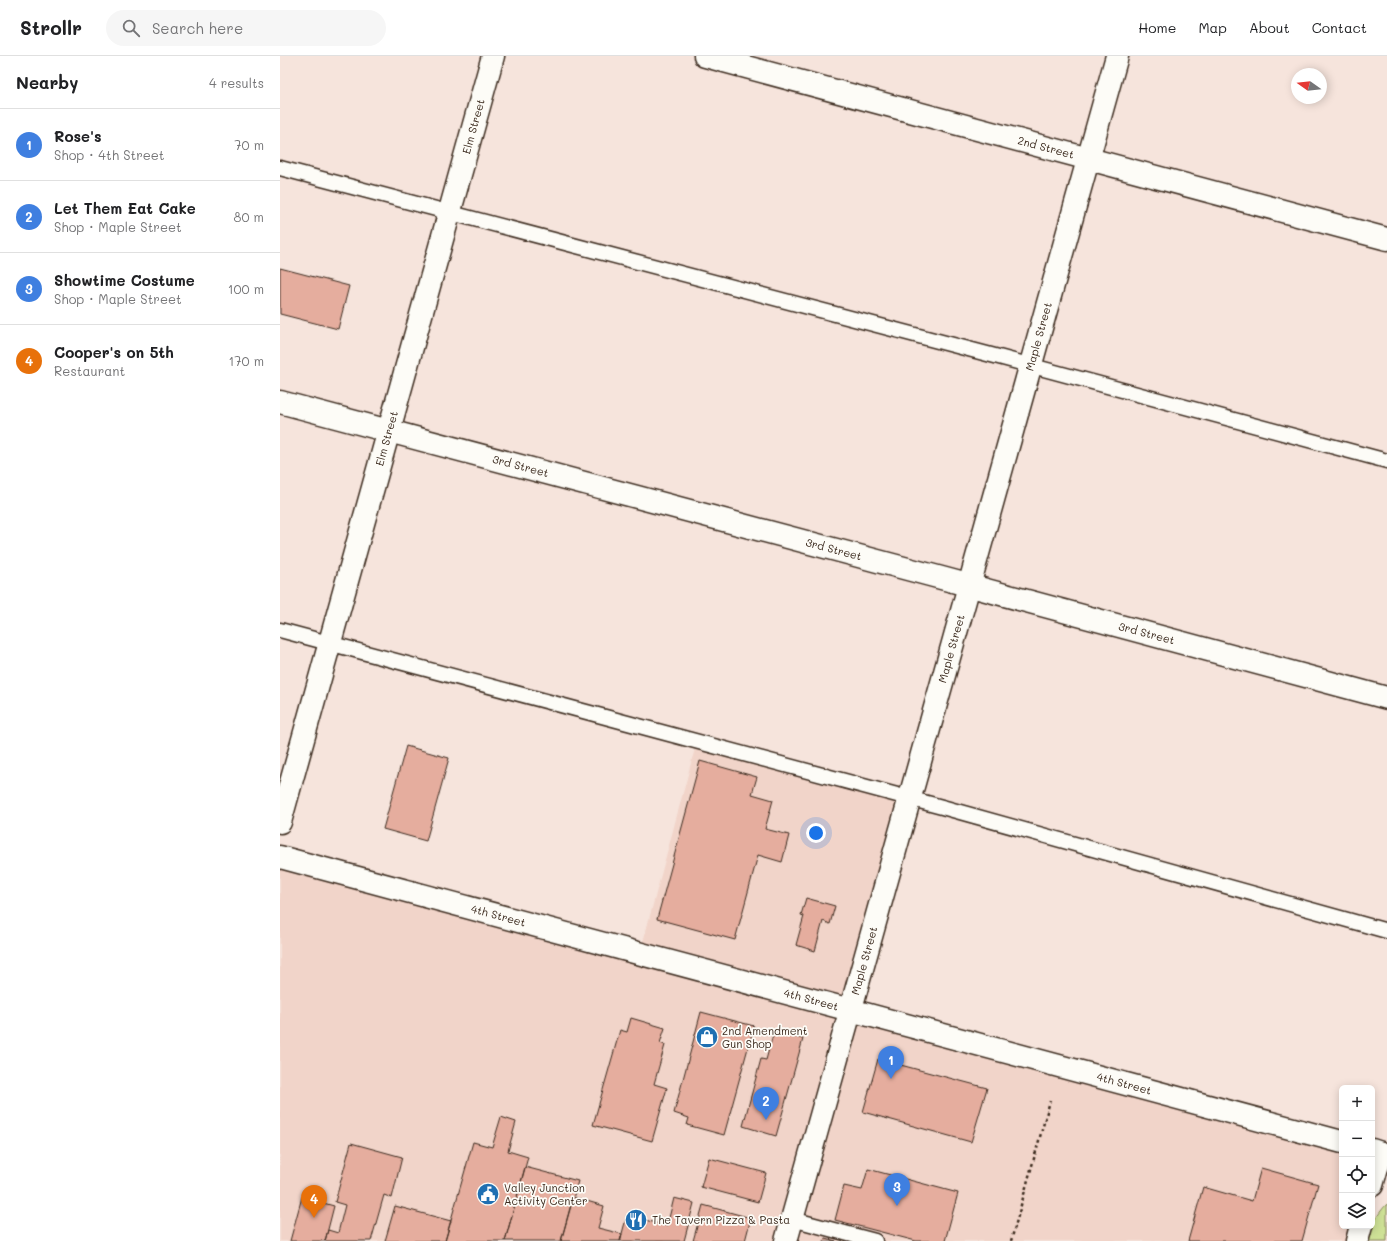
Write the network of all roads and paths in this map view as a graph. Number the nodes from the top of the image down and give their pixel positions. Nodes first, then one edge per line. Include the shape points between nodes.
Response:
1 (493, 56) edge
2 (704, 56) edge
3 (1117, 56) edge
4 (1088, 159) junction
5 (280, 168) edge
6 (450, 214) junction
7 (1387, 239) edge
8 (1030, 366) junction
9 (280, 402) edge
10 (389, 431) junction
11 (1387, 461) edge
12 (969, 585) junction
13 (280, 630) edge
14 (330, 643) junction
15 (1387, 698) edge
16 (910, 798) junction
17 (280, 822) edge
18 (280, 857) edge
19 (1387, 931) edge
20 (851, 1009) junction
21 (1050, 1101) dead end
22 (1339, 1141) edge
23 (1380, 1152) edge
24 (1375, 1173) edge
25 (792, 1219) junction
26 (1360, 1229) edge
27 (786, 1241) edge
28 (875, 1241) edge
29 (1011, 1241) edge
30 (1357, 1241) edge

1 - 6 street, Elm Street
2 - 4 street, 2nd Street
3 - 4 street, Maple Street
4 - 7 street, 2nd Street
4 - 8 street, Maple Street
5 - 6 lane
6 - 8 lane
6 - 10 street, Elm Street
8 - 11 lane
8 - 12 street, Maple Street
9 - 10 street, 3rd Street
10 - 12 street, 3rd Street
10 - 14 street, Elm Street
12 - 15 street, 3rd Street
12 - 16 street, Maple Street
13 - 14 lane
14 - 16 lane
14 - 17 street, Elm Street
16 - 19 lane
16 - 20 street, Maple Street
18 - 20 street, 4th Street
20 - 22 street, 4th Street
20 - 25 street, Maple Street
21 - 29 path
23 - 24 street
25 - 27 street, Maple Street
25 - 28 lane
26 - 30 street

